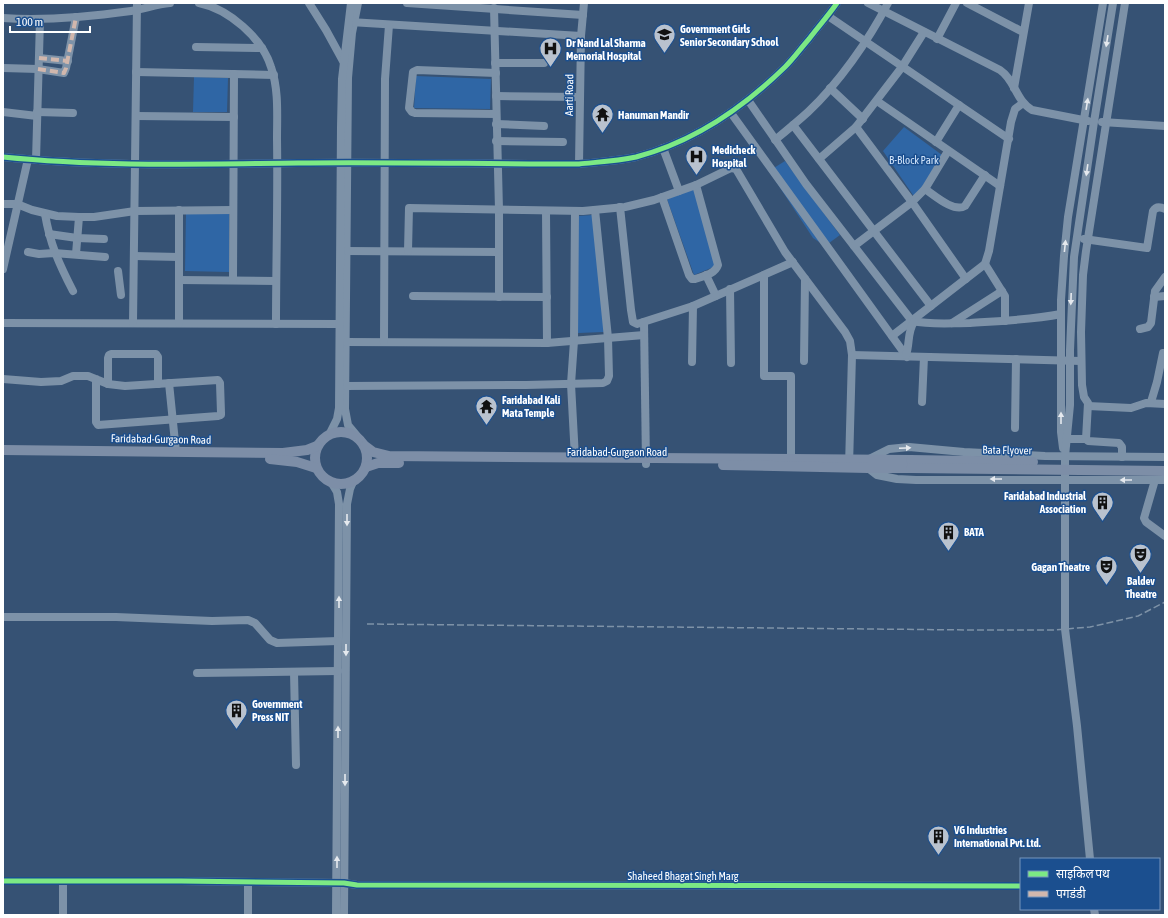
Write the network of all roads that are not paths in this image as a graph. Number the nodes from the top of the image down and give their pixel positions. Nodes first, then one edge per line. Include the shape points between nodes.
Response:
1 (170, 3) edge
2 (199, 3) edge
3 (309, 3) edge
4 (351, 3) edge
5 (358, 3) edge
6 (407, 3) edge
7 (548, 3) edge
8 (584, 3) edge
9 (837, 3) edge
10 (868, 3) edge
11 (888, 3) edge
12 (956, 3) edge
13 (966, 3) edge
14 (1029, 3) edge
15 (1103, 3) edge
16 (1113, 3) edge
17 (1124, 3) edge
18 (430, 4) edge
19 (137, 6) edge
20 (494, 8) junction
21 (884, 11) junction
22 (546, 12) junction
23 (583, 15) junction
24 (828, 16) junction
25 (76, 17) junction
26 (3, 18) edge
27 (40, 20) junction
28 (351, 22) junction
29 (389, 25) junction
30 (494, 30) junction
31 (924, 32) junction
32 (1023, 32) junction
33 (581, 36) junction
34 (937, 38) junction
35 (866, 41) junction
36 (196, 47) dead end
37 (262, 48) junction
38 (39, 58) junction
39 (68, 61) junction
40 (344, 62) junction
41 (495, 63) junction
42 (544, 63) dead end
43 (902, 67) junction
44 (3, 68) edge
45 (38, 68) junction
46 (349, 71) junction
47 (136, 72) junction
48 (496, 73) junction
49 (234, 74) junction
50 (274, 75) junction
51 (830, 88) junction
52 (1014, 88) junction
53 (496, 96) junction
54 (580, 97) junction
55 (748, 100) junction
56 (877, 101) junction
57 (1023, 103) junction
58 (959, 105) junction
59 (3, 112) edge
60 (73, 113) dead end
61 (731, 113) junction
62 (37, 114) junction
63 (496, 114) junction
64 (136, 116) junction
65 (234, 117) junction
66 (863, 119) junction
67 (1084, 121) junction
68 (1094, 122) junction
69 (1106, 122) junction
70 (496, 124) junction
71 (793, 124) junction
72 (544, 126) dead end
73 (1165, 126) edge
74 (856, 127) junction
75 (1009, 139) junction
76 (775, 140) junction
77 (496, 141) junction
78 (563, 142) dead end
79 (936, 142) junction
80 (663, 148) junction
81 (948, 151) junction
82 (3, 157) edge
83 (819, 159) junction
84 (32, 160) junction
85 (136, 163) junction
86 (278, 163) junction
87 (343, 163) junction
88 (384, 163) junction
89 (233, 164) junction
90 (497, 164) junction
91 (579, 164) junction
92 (985, 175) junction
93 (696, 185) junction
94 (1000, 186) junction
95 (925, 189) junction
96 (679, 191) junction
97 (662, 197) junction
98 (912, 202) junction
99 (3, 204) edge
100 (17, 204) junction
101 (620, 207) junction
102 (1165, 209) edge
103 (179, 210) junction
104 (233, 210) junction
105 (499, 210) junction
106 (595, 210) junction
107 (135, 211) junction
108 (546, 211) junction
109 (575, 211) junction
110 (45, 214) junction
111 (79, 217) junction
112 (874, 230) junction
113 (49, 234) junction
114 (77, 238) junction
115 (1077, 238) junction
116 (104, 239) dead end
117 (1088, 239) junction
118 (854, 246) junction
119 (346, 251) junction
120 (384, 251) junction
121 (408, 251) junction
122 (28, 252) dead end
123 (499, 252) junction
124 (54, 253) junction
125 (76, 254) junction
126 (134, 256) junction
127 (105, 257) dead end
128 (179, 257) junction
129 (793, 262) junction
130 (985, 264) junction
131 (3, 269) edge
132 (118, 270) dead end
133 (706, 275) junction
134 (764, 275) junction
135 (1165, 277) edge
136 (805, 279) junction
137 (966, 279) junction
138 (179, 280) junction
139 (233, 280) junction
140 (276, 281) junction
141 (730, 290) junction
142 (73, 291) dead end
143 (1002, 291) junction
144 (413, 296) dead end
145 (716, 296) junction
146 (1165, 296) edge
147 (499, 297) junction
148 (547, 297) junction
149 (1154, 297) junction
150 (133, 299) junction
151 (692, 306) junction
152 (931, 306) junction
153 (1061, 314) junction
154 (913, 321) junction
155 (1004, 321) junction
156 (644, 322) junction
157 (3, 323) edge
158 (132, 323) junction
159 (179, 323) junction
160 (276, 324) junction
161 (340, 324) junction
162 (949, 324) junction
163 (1140, 329) dead end
164 (644, 334) junction
165 (892, 336) junction
166 (608, 338) junction
167 (574, 341) junction
168 (345, 342) junction
169 (384, 342) junction
170 (547, 343) junction
171 (1163, 353) dead end
172 (852, 356) junction
173 (906, 356) junction
174 (924, 357) junction
175 (1016, 359) junction
176 (1066, 360) junction
177 (1082, 360) junction
178 (804, 361) dead end
179 (692, 362) dead end
180 (731, 363) dead end
181 (3, 379) edge
182 (96, 379) junction
183 (169, 383) junction
184 (108, 384) junction
185 (158, 384) junction
186 (571, 384) junction
187 (345, 386) junction
188 (922, 402) dead end
189 (1151, 402) junction
190 (1165, 404) edge
191 (1088, 406) junction
192 (173, 420) junction
193 (1015, 428) dead end
194 (330, 433) junction
195 (358, 437) junction
196 (1067, 439) junction
197 (1086, 439) junction
198 (317, 446) junction
199 (365, 446) junction
200 (3, 450) edge
201 (176, 452) junction
202 (3, 456) edge
203 (1065, 456) junction
204 (1122, 457) junction
205 (1165, 457) edge
206 (575, 458) junction
207 (791, 459) junction
208 (646, 461) junction
209 (849, 464) junction
210 (868, 464) junction
211 (911, 464) junction
212 (1165, 465) edge
213 (366, 467) junction
214 (316, 468) junction
215 (1165, 471) edge
216 (1065, 479) junction
217 (1156, 480) junction
218 (1165, 480) edge
219 (331, 482) junction
220 (353, 482) junction
221 (1165, 536) edge
222 (3, 617) edge
223 (338, 641) junction
224 (338, 671) junction
225 (294, 672) junction
226 (198, 673) dead end
227 (296, 765) dead end
228 (1090, 858) edge
229 (3, 881) edge
230 (63, 881) junction
231 (248, 882) junction
232 (340, 883) junction
233 (1020, 886) edge
234 (63, 915) edge
235 (248, 915) edge
236 (336, 915) edge
237 (344, 915) edge

1 - 19 street
2 - 37 street via 236,21
3 - 40 street
4 - 28 street
5 - 28 street
6 - 18 street
7 - 22 street
8 - 23 street, Aarti Road
9 - 24 street
10 - 21 street
11 - 21 street
12 - 34 street
13 - 32 street
14 - 32 street
67 -> 15 street
16 -> 68 street
17 - 69 street
18 - 20 street
19 - 25 street
19 - 47 street
20 - 22 street
20 - 30 street
21 - 31 street
21 - 35 street
22 - 23 street
23 - 33 street, Aarti Road
24 - 35 street
24 - 55 street via 786,66
25 - 27 street
25 - 39 street
26 - 27 street
27 - 38 street
28 - 29 street
28 - 40 street
28 - 46 street
29 - 30 street
29 - 88 street via 385,79
30 - 33 street
30 - 41 street
31 - 34 street
31 - 43 street
32 - 52 street
33 - 54 street, Aarti Road
34 - 52 street via 1000,70
35 - 43 street
35 - 51 street
36 - 37 street
37 - 50 street
38 - 39 street
38 - 45 street
39 - 45 street via 63,73
40 - 46 street
40 - 87 street
41 - 42 street
41 - 48 street
43 - 56 street
43 - 58 street
44 - 45 street
45 - 62 street
46 - 87 street
47 - 49 street
47 - 64 street
48 - 53 street
48 - 63 street via 417,70 413,72 409,108 415,113
49 - 50 street
49 - 65 street
50 - 86 street
51 - 66 street
51 - 71 street via 809,112
52 - 57 street
53 - 54 street
53 - 63 street
54 - 91 street, Aarti Road
55 - 61 street
55 - 76 street
56 - 66 street
56 - 79 street
57 - 67 street via 1032,110
57 - 75 street via 1013,113
58 - 75 street
58 - 79 street
59 - 62 street
60 - 62 street
61 - 80 street via 689,137
61 - 165 street
62 - 84 street
63 - 70 street
64 - 65 street
64 - 85 street
65 - 89 street
66 - 74 street
67 - 68 street
153 -> 67 street via 1068,217
68 - 69 street
68 -> 115 street
69 - 73 street
69 - 117 street
70 - 72 street
70 - 77 street
71 - 76 street
71 - 83 street
74 - 83 street
74 - 98 street
75 - 94 street
76 - 118 street
77 - 78 street
77 - 90 street
79 - 81 street
80 - 91 street via 615,161
80 - 96 street
81 - 92 street
81 - 95 street
82 - 84 street
83 - 112 street
84 - 85 street
84 - 100 street
85 - 89 street
85 - 107 street
86 - 87 street
86 - 89 street
86 - 140 street
87 - 88 street
87 - 119 street
87 - 161 street
88 - 90 street
88 - 120 street
89 - 104 street
90 - 91 street
90 - 105 street
92 - 94 street
92 - 95 street via 965,206 958,209
93 - 96 street
93 - 129 street via 729,169 736,169
93 - 133 street via 718,265 716,270
94 - 130 street
95 - 98 street
96 - 97 street
97 - 101 street
97 - 133 street via 689,275 695,280
98 - 112 street
98 - 137 street
99 - 100 street
100 - 110 street
100 - 131 street
101 - 106 street
101 - 156 street via 633,322
102 - 117 street via 1156,208 1153,211 1147,248
103 - 104 street
103 - 107 street
103 - 128 street
104 - 139 street
105 - 108 street
105 - 121 street via 409,208
105 - 123 street
106 - 109 street
106 - 166 street
107 - 111 street
107 - 126 street
108 - 109 street
108 - 148 street
109 - 167 street
110 - 111 street
110 - 113 street
111 - 114 street
112 - 118 street
112 - 152 street
113 - 114 street
113 - 124 street
114 - 116 street
114 - 125 street
115 - 117 street
115 -> 176 street
117 - 177 street via 1083,282
118 - 154 street
119 - 120 street
119 - 168 street
120 - 121 street
120 - 169 street
121 - 123 street
122 - 124 street
123 - 147 street
124 - 125 street
124 - 142 street
125 - 127 street
126 - 128 street
126 - 150 street
128 - 138 street
129 - 134 street
129 - 136 street
130 - 137 street
130 - 143 street
132 - 150 street via 121,296
133 - 145 street
134 - 141 street
134 - 207 street via 764,376 791,376
135 - 149 street via 1155,290
136 - 172 street via 845,332 850,341
136 - 178 street
137 - 152 street
138 - 139 street
138 - 159 street
139 - 140 street
140 - 160 street
141 - 145 street
141 - 180 street
143 - 155 street via 1005,296
143 - 162 street
144 - 147 street
145 - 151 street
146 - 149 street
147 - 148 street
148 - 170 street
149 - 163 street via 1151,323 1148,327
150 - 158 street
151 - 156 street
151 - 179 street
152 - 154 street
153 - 155 street
153 - 176 street
154 - 162 street
154 - 165 street
154 - 173 street
155 - 162 street
156 - 164 street
157 - 158 street
158 - 159 street
159 - 160 street
160 - 161 street
161 - 194 street via 337,419
164 - 166 street
164 - 208 street
165 - 173 street
166 - 167 street
166 - 186 street via 607,381
167 - 170 street
167 - 186 street
168 - 169 street
168 - 187 street
169 - 170 street
171 - 189 street
172 - 173 street
172 - 209 street
173 - 174 street
174 - 175 street
174 - 188 street
175 - 176 street
175 - 193 street
176 - 177 street
176 - 196 street via 1070,405
203 -> 176 street via 1061,432
177 - 191 street via 1082,385
181 - 182 street via 41,382 63,381 73,376
182 - 184 street
182 - 192 street via 98,426
183 - 185 street
183 - 192 street
183 - 192 street via 215,379 220,383 221,415
184 - 185 street
184 - 185 street via 108,356 156,354
186 - 187 street
186 - 206 street
187 - 195 street via 346,418 348,425
189 - 190 street
189 - 191 street via 1131,408
191 - 197 street
192 - 201 street
194 - 195 main road via 340,431
194 - 198 main road
195 - 199 main road
196 - 197 street
196 - 203 street
197 - 204 street via 1119,443 1122,447
198 - 201 main road, Faridabad-Gurgaon Road via 283,453
198 - 214 main road via 314,459
199 - 206 main road, Faridabad-Gurgaon Road via 374,452 389,456
199 - 213 main road via 368,457
200 - 201 main road, Faridabad-Gurgaon Road
202 - 214 main road, Faridabad-Gurgaon Road via 276,459
203 - 204 street
210 -> 203 street via 889,449 909,447
203 - 216 street
204 - 205 street
206 - 208 main road, Faridabad-Gurgaon Road
207 - 208 main road, Faridabad-Gurgaon Road
207 - 209 main road, Faridabad-Gurgaon Road
208 - 209 main road, Faridabad-Gurgaon Road
208 - 213 main road, Faridabad-Gurgaon Road via 378,463
209 - 210 main road, Bata Flyover
210 - 211 main road, Bata Flyover
216 -> 210 street via 897,479 877,475
211 - 212 main road, Bata Flyover, bridge
211 - 215 main road, Bata Flyover, bridge
213 - 220 main road via 361,476
214 - 219 main road
217 -> 216 street
216 - 228 street via 1065,629
217 - 218 street
217 - 221 street via 1144,518
219 - 220 main road
223 -> 219 street via 339,504 337,492
220 -> 232 street via 347,504
222 - 223 street via 248,620 255,623 270,640 277,642
223 - 224 street
224 - 225 street
232 -> 224 street
225 - 226 street
225 - 227 street
229 - 230 street, Shaheed Bhagat Singh Marg
230 - 231 street, Shaheed Bhagat Singh Marg
230 - 234 street
231 - 232 street, Shaheed Bhagat Singh Marg
231 - 235 street
232 - 233 street, Shaheed Bhagat Singh Marg
232 - 236 street
232 - 237 street

